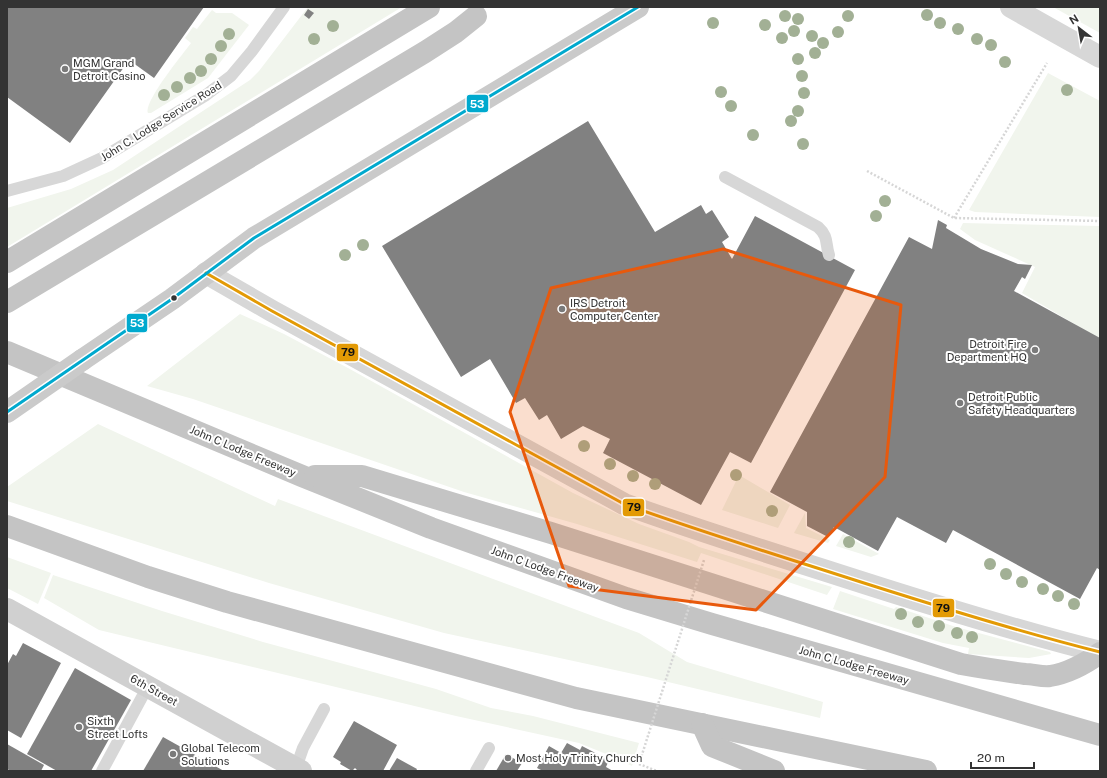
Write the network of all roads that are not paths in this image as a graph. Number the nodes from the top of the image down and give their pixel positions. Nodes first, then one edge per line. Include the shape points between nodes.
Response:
1 (284, 7) edge
2 (429, 7) edge
3 (638, 7) edge
4 (1011, 7) edge
5 (481, 11) edge
6 (1100, 57) edge
7 (724, 177) dead end
8 (7, 191) edge
9 (828, 256) dead end
10 (7, 262) edge
11 (206, 273) junction
12 (8, 302) edge
13 (7, 352) edge
14 (7, 412) edge
15 (302, 476) junction
16 (7, 526) edge
17 (7, 609) edge
18 (1100, 652) edge
19 (148, 686) junction
20 (324, 709) dead end
21 (702, 724) junction
22 (1100, 735) edge
23 (489, 748) dead end
24 (297, 770) edge
25 (102, 771) edge
26 (476, 771) edge
27 (774, 771) edge
28 (926, 771) edge

1 - 8 lane, John C. Lodge Service Road via 231,76 206,95 102,158 63,176
2 - 10 highway
3 - 11 main road via 254,238
4 - 6 street
5 - 12 highway via 456,32 418,56
7 - 9 lane via 818,227 824,232 827,240
11 - 14 main road, bridge
11 - 18 street via 624,504 687,527 958,614
13 - 15 highway, John C Lodge Freeway
15 - 18 highway via 362,476 954,661 990,670 1048,676 1076,668
15 - 22 highway, John C Lodge Freeway via 431,528 626,598
16 - 21 highway via 227,602 576,698
17 - 19 street, 6th Street
19 - 24 street, 6th Street
19 - 25 lane
20 - 24 lane via 303,748
21 - 27 highway via 712,746
21 - 28 highway
23 - 26 lane

